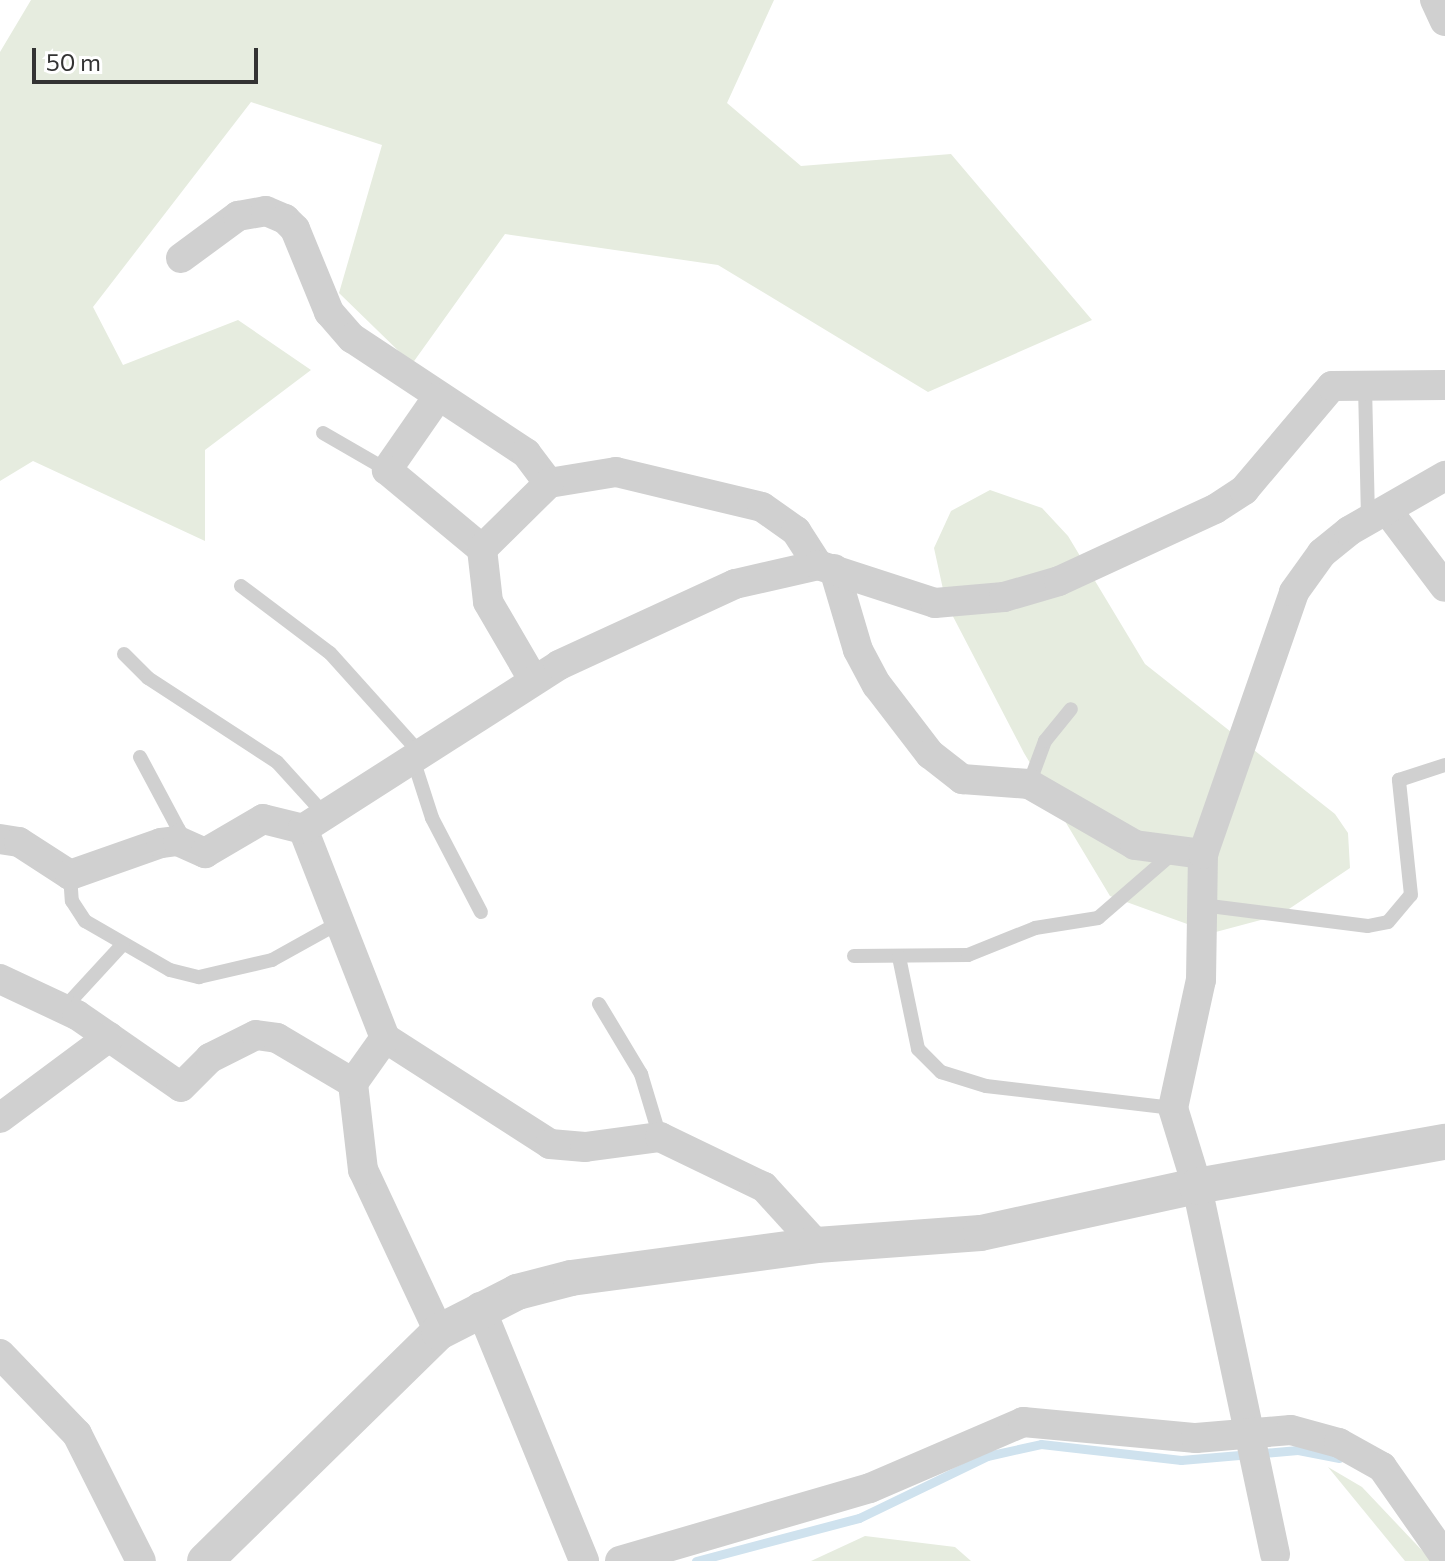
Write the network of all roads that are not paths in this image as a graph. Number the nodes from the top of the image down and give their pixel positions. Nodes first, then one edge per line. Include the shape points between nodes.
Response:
1 (1435, 0) edge
2 (1445, 21) edge
3 (181, 258) dead end
4 (1445, 385) edge
5 (1365, 386) junction
6 (437, 398) junction
7 (323, 433) dead end
8 (387, 470) junction
9 (1445, 476) edge
10 (549, 483) junction
11 (1378, 515) junction
12 (482, 549) junction
13 (826, 567) junction
14 (241, 586) dead end
15 (1445, 587) edge
16 (124, 654) dead end
17 (534, 681) junction
18 (1071, 709) dead end
19 (417, 756) junction
20 (140, 757) dead end
21 (1445, 765) edge
22 (1029, 784) junction
23 (314, 822) junction
24 (0, 839) edge
25 (178, 841) junction
26 (1172, 854) junction
27 (1203, 854) junction
28 (70, 875) junction
29 (1202, 905) junction
30 (481, 912) dead end
31 (343, 921) junction
32 (123, 944) junction
33 (854, 956) dead end
34 (899, 957) junction
35 (0, 979) edge
36 (599, 1004) dead end
37 (64, 1008) junction
38 (109, 1037) junction
39 (385, 1038) junction
40 (353, 1083) junction
41 (1173, 1108) junction
42 (0, 1118) edge
43 (660, 1137) junction
44 (1445, 1142) edge
45 (1197, 1186) junction
46 (817, 1245) junction
47 (480, 1307) junction
48 (439, 1332) junction
49 (0, 1354) edge
50 (1253, 1436) junction
51 (1275, 1554) dead end
52 (1445, 1557) edge
53 (141, 1561) edge
54 (205, 1561) edge
55 (584, 1561) edge
56 (620, 1561) edge

1 - 2 street
3 - 6 street via 238,216 266,211 285,219 340,326
4 - 5 street
5 - 11 lane
5 - 13 street via 1332,386 1244,490 1215,509 1059,581 1004,597 935,603
6 - 8 street
6 - 10 street via 526,453
7 - 8 lane
8 - 12 street
9 - 11 street
10 - 12 street
10 - 13 street via 616,472 747,503 796,531
11 - 15 street
11 - 27 street via 1322,553 1294,592
12 - 17 street via 488,602
13 - 17 street via 735,584
13 - 22 street via 877,685 930,754 962,779
14 - 19 lane via 330,653
16 - 23 lane via 148,678 277,762
17 - 19 street
18 - 22 lane via 1045,741
19 - 23 street
19 - 30 lane via 432,818
20 - 25 lane via 179,830
21 - 29 lane via 1399,780 1411,895 1388,922 1368,926
22 - 26 street via 1111,834
23 - 25 street via 263,819 205,853
23 - 31 street
24 - 28 street via 19,842
25 - 28 street
26 - 27 street
26 - 34 lane via 1098,918 1035,928 968,955
27 - 29 street
28 - 32 lane via 72,901 85,921
29 - 41 street via 1201,980
31 - 32 lane via 272,960 212,976 170,970
31 - 39 street
32 - 37 lane
33 - 34 lane
34 - 41 lane via 918,1049 941,1072 986,1086
35 - 37 street
36 - 43 lane via 641,1074
37 - 38 street
38 - 40 street via 181,1087 210,1058 256,1035 277,1038
38 - 42 street
39 - 40 street
39 - 43 street via 550,1144 585,1147
40 - 48 street via 363,1170
41 - 45 street
43 - 46 street via 764,1187
44 - 45 street
45 - 46 street via 981,1233
45 - 50 street
46 - 47 street via 571,1278
47 - 48 street
47 - 55 street
48 - 54 street
49 - 53 street via 77,1434
50 - 51 street
50 - 52 street via 1291,1430 1339,1443 1382,1467
50 - 56 street via 1196,1438 1023,1422 870,1488

